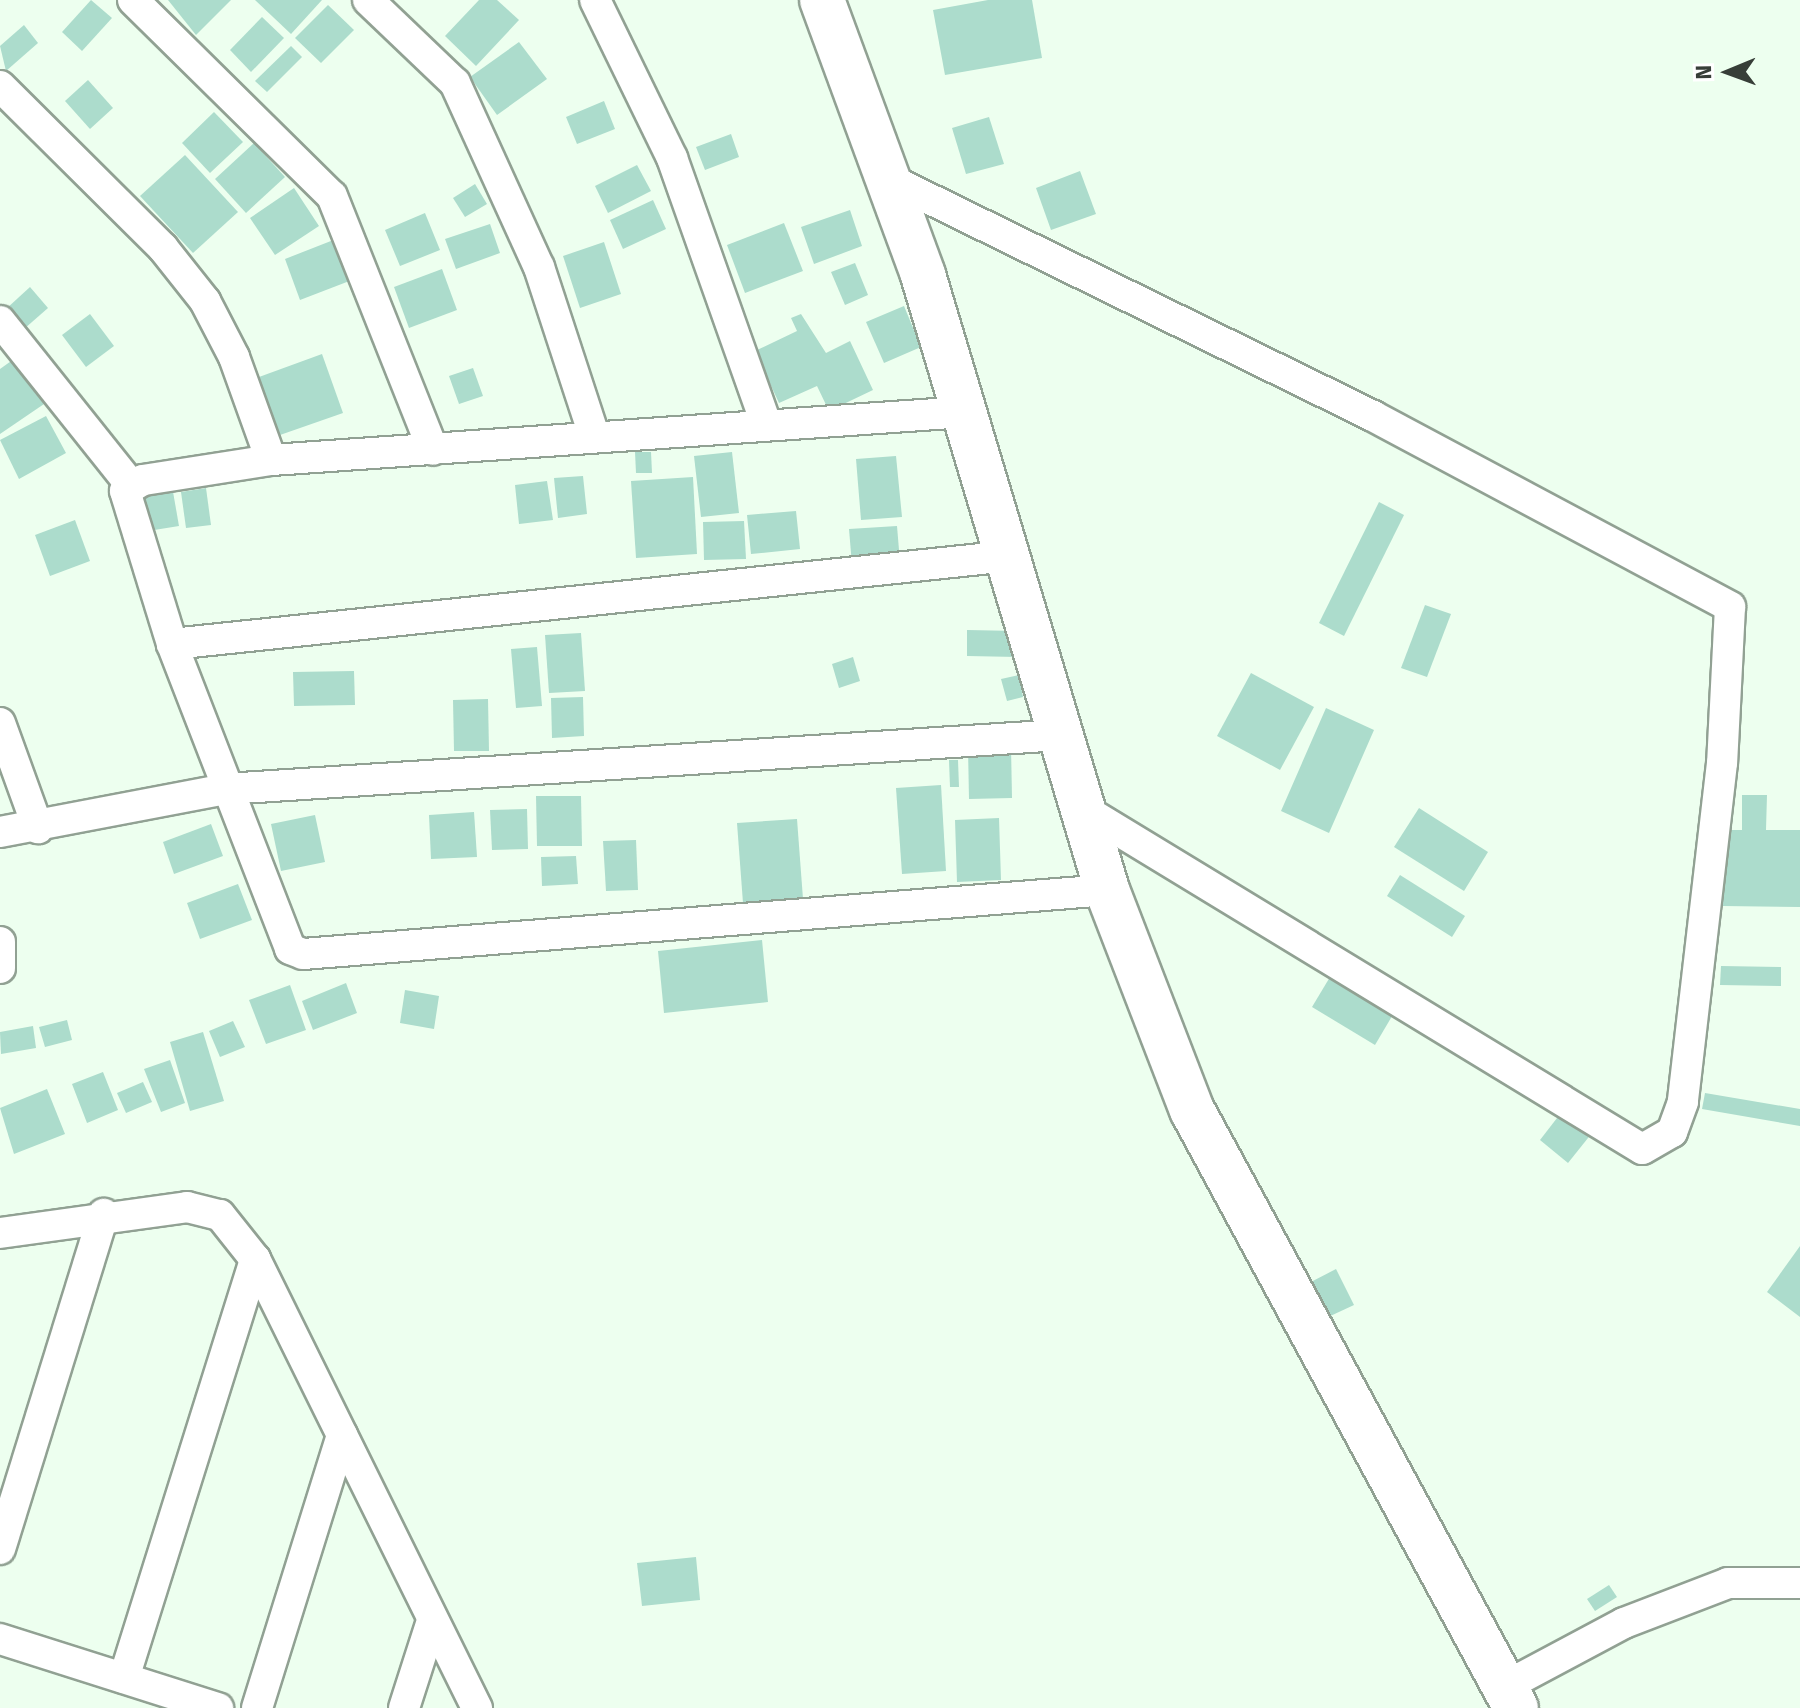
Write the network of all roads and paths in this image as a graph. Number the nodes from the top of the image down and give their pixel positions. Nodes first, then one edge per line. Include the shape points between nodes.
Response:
1 (133, 0) edge
2 (368, 0) edge
3 (595, 0) edge
4 (822, 0) edge
5 (0, 86) edge
6 (887, 178) junction
7 (0, 321) edge
8 (965, 412) junction
9 (765, 421) junction
10 (594, 435) junction
11 (433, 450) junction
12 (271, 460) junction
13 (130, 484) junction
14 (1009, 556) junction
15 (172, 644) junction
16 (0, 723) edge
17 (1061, 735) junction
18 (226, 789) junction
19 (1083, 809) junction
20 (38, 828) junction
21 (0, 832) edge
22 (1107, 890) junction
23 (0, 942) edge
24 (0, 968) edge
25 (104, 1214) junction
26 (0, 1233) edge
27 (255, 1259) junction
28 (342, 1435) junction
29 (0, 1549) edge
30 (1800, 1583) edge
31 (432, 1621) junction
32 (0, 1639) edge
33 (124, 1678) junction
34 (1510, 1697) edge
35 (218, 1708) edge
36 (257, 1708) edge
37 (404, 1708) edge
38 (477, 1708) edge

1 - 11 street via 318,176 332,196
2 - 10 street via 455,83 539,267
3 - 9 street via 672,158
4 - 6 street
5 - 12 street via 163,248 205,301 234,357
6 - 8 street
6 - 19 street via 1373,416 1730,607 1722,763 1683,1102 1672,1132 1642,1149
7 - 13 street
8 - 9 street
8 - 14 street
9 - 10 street
10 - 11 street
11 - 12 street
12 - 13 street
13 - 15 street via 126,503
14 - 15 street
14 - 17 street
15 - 18 street
16 - 20 street
17 - 18 street
17 - 19 street
18 - 20 street
18 - 22 street via 279,933 303,954
19 - 22 street
20 - 21 street
22 - 34 street via 1192,1110
23 - 24 street
25 - 26 street
25 - 27 street via 187,1207 220,1215
25 - 29 street
27 - 28 street
27 - 33 street
28 - 31 street
28 - 36 street
30 - 34 street via 1728,1583 1624,1623
31 - 37 street
31 - 38 street
32 - 33 street
33 - 35 street

